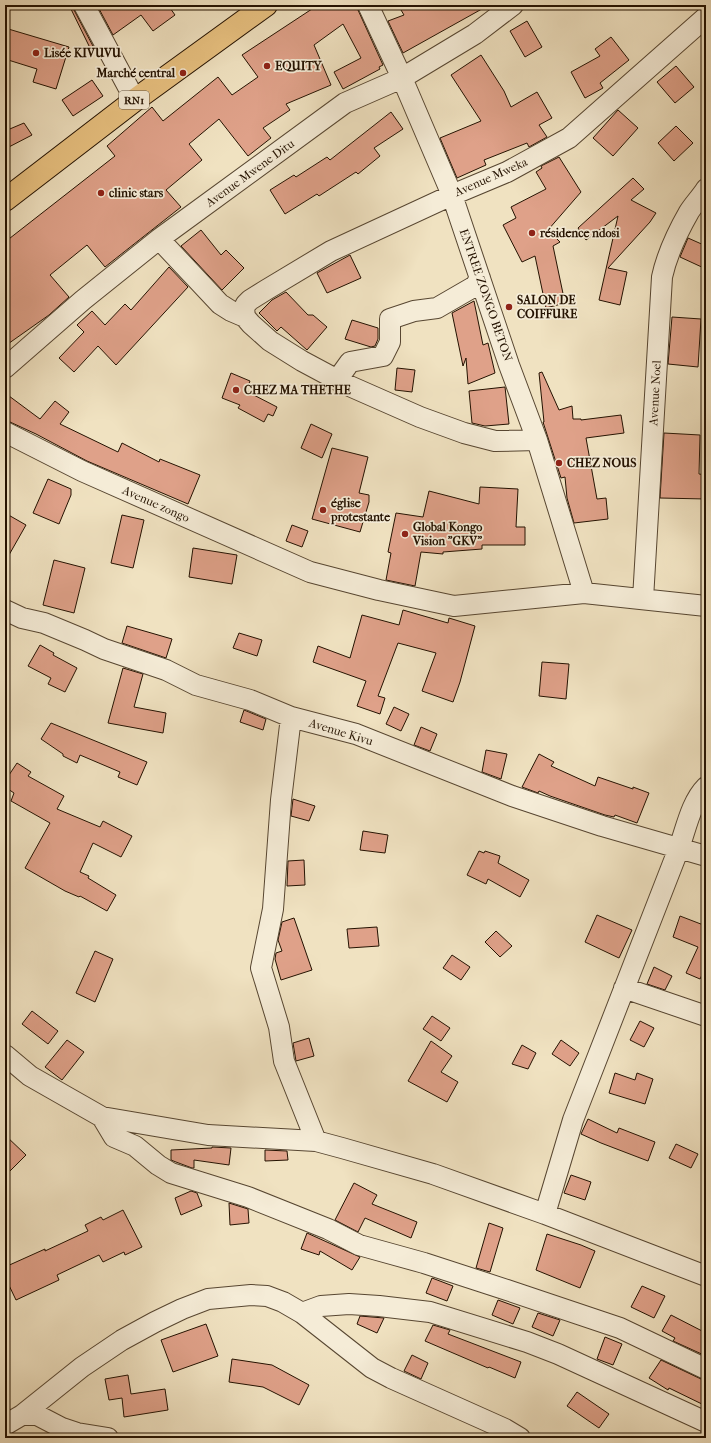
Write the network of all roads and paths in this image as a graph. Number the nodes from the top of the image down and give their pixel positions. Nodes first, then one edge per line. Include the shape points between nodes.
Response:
1 (84, 5) edge
2 (266, 5) edge
3 (368, 5) edge
4 (513, 5) edge
5 (706, 17) edge
6 (402, 78) junction
7 (135, 100) junction
8 (704, 193) edge
9 (452, 195) junction
10 (5, 200) edge
11 (159, 239) junction
12 (480, 278) junction
13 (248, 308) junction
14 (5, 368) edge
15 (337, 380) junction
16 (5, 432) edge
17 (538, 440) junction
18 (584, 593) junction
19 (643, 599) junction
20 (706, 606) edge
21 (5, 610) edge
22 (291, 717) junction
23 (706, 787) edge
24 (679, 848) junction
25 (706, 856) edge
26 (624, 988) junction
27 (706, 1016) edge
28 (5, 1055) edge
29 (102, 1117) junction
30 (316, 1141) junction
31 (545, 1214) junction
32 (706, 1276) edge
33 (302, 1313) junction
34 (706, 1369) edge
35 (22, 1415) junction
36 (706, 1422) edge
37 (5, 1425) edge
38 (108, 1438) edge
39 (520, 1438) edge

1 - 7 street
2 - 7 highway, RN1
3 - 6 street, ENTREE ZONGO BETON
4 - 6 street, Avenue Mwene Ditu via 474,34
5 - 9 street, Avenue Mweka via 569,138 507,172
6 - 9 street, ENTREE ZONGO BETON
6 - 11 street, Avenue Mwene Ditu via 345,103
7 - 10 highway, RN1
8 - 19 street, Avenue Noel via 690,211 679,232 666,259 662,278
9 - 12 street, ENTREE ZONGO BETON
9 - 13 street, Avenue Mweka via 331,251
11 - 13 street via 220,304 231,311
11 - 14 street, Avenue Mwene Ditu via 83,300
12 - 15 street via 475,286 437,308 414,311 390,319 390,342 383,356 350,362
12 - 17 street, ENTREE ZONGO BETON
13 - 15 street via 251,324 270,341 302,362
15 - 17 street via 420,417 464,433 495,441
16 - 18 street, Avenue zongo via 82,471 310,572 454,606
17 - 18 street, ENTREE ZONGO BETON
18 - 19 street, Avenue zongo
19 - 20 street, Avenue zongo
21 - 22 street, Avenue Kivu via 166,670 196,685 250,700
22 - 24 street, Avenue Kivu via 356,734 512,796
22 - 30 street via 281,800 273,909 262,968 279,1027 284,1061
23 - 24 street via 694,806
24 - 25 street, Avenue Kivu
24 - 26 street
26 - 27 street
26 - 31 street via 573,1120
28 - 29 street via 30,1076
29 - 30 street via 208,1135
29 - 34 street via 114,1137 135,1146 171,1173 248,1198 328,1229 359,1245 477,1280 620,1328
30 - 31 street via 434,1174
31 - 32 street
33 - 35 street via 267,1296 208,1299 182,1309 122,1340 82,1367
33 - 36 street via 321,1306 349,1304 430,1312 558,1354
33 - 39 street via 372,1368
35 - 37 street
35 - 38 street via 37,1415 70,1430

